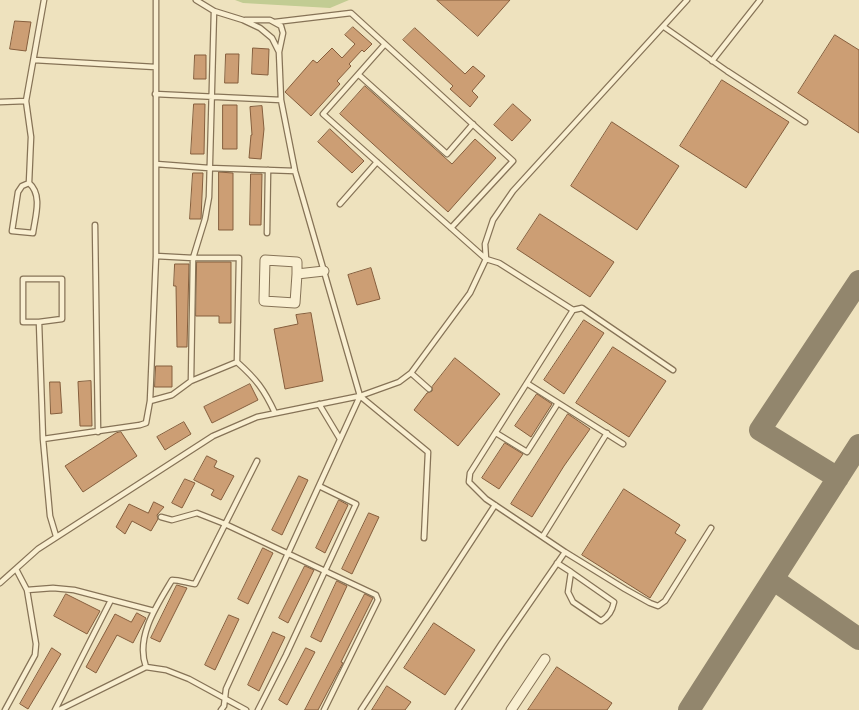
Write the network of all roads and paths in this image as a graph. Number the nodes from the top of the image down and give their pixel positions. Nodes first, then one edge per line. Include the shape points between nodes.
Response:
1 (44, 0) edge
2 (156, 0) edge
3 (196, 0) edge
4 (687, 0) edge
5 (760, 0) edge
6 (214, 11) junction
7 (243, 20) junction
8 (275, 22) junction
9 (664, 26) junction
10 (385, 44) junction
11 (279, 52) junction
12 (34, 60) junction
13 (712, 61) junction
14 (155, 67) junction
15 (359, 74) junction
16 (155, 94) junction
17 (211, 98) junction
18 (281, 100) junction
19 (26, 101) junction
20 (0, 102) edge
21 (805, 122) dead end
22 (474, 124) junction
23 (377, 162) junction
24 (156, 164) junction
25 (208, 168) junction
26 (268, 170) junction
27 (295, 171) junction
28 (29, 183) junction
29 (340, 204) dead end
30 (95, 225) dead end
31 (451, 228) junction
32 (267, 233) dead end
33 (156, 256) junction
34 (193, 258) junction
35 (486, 259) junction
36 (324, 271) junction
37 (297, 274) junction
38 (573, 310) junction
39 (39, 322) junction
40 (236, 362) junction
41 (673, 370) dead end
42 (411, 373) junction
43 (192, 381) junction
44 (528, 384) junction
45 (429, 389) dead end
46 (360, 396) junction
47 (150, 401) junction
48 (558, 403) junction
49 (320, 404) junction
50 (275, 413) junction
51 (98, 432) junction
52 (496, 433) junction
53 (607, 434) junction
54 (340, 439) junction
55 (44, 440) junction
56 (623, 444) dead end
57 (257, 461) dead end
58 (319, 486) junction
59 (495, 505) junction
60 (161, 517) dead end
61 (225, 524) junction
62 (711, 528) dead end
63 (56, 536) junction
64 (543, 536) junction
65 (424, 538) dead end
66 (565, 552) junction
67 (289, 554) junction
68 (557, 562) junction
69 (16, 569) junction
70 (325, 570) junction
71 (571, 572) junction
72 (0, 583) edge
73 (27, 590) junction
74 (111, 600) junction
75 (154, 611) junction
76 (545, 659) dead end
77 (146, 667) junction
78 (225, 699) junction
79 (5, 710) edge
80 (57, 710) edge
81 (221, 710) edge
82 (246, 710) edge
83 (258, 710) edge
84 (324, 710) edge
85 (361, 710) edge
86 (458, 710) edge
87 (511, 710) edge

1 - 12 lane
2 - 14 lane
3 - 6 lane
4 - 9 lane
5 - 13 lane
6 - 7 lane
6 - 17 lane
7 - 8 lane
7 - 11 lane via 272,38
8 - 10 lane via 351,13
8 - 11 lane via 283,33
9 - 13 lane
9 - 35 lane via 514,191 493,220 484,244
10 - 15 lane
10 - 22 lane
11 - 18 lane
12 - 14 lane
12 - 19 lane
13 - 21 lane
14 - 16 lane
15 - 22 lane via 447,154
15 - 23 lane via 323,114
16 - 17 lane
16 - 24 lane
17 - 18 lane
17 - 25 lane
18 - 27 lane
19 - 20 lane
19 - 28 lane via 31,137
22 - 31 lane via 513,161
23 - 29 lane
23 - 31 lane
24 - 25 lane
24 - 33 lane
25 - 26 lane
25 - 34 lane via 209,197
26 - 27 lane
26 - 32 lane
27 - 36 lane
28 - 28 lane via 38,197 34,233 12,231 18,192
30 - 51 lane
31 - 35 lane
33 - 34 lane
33 - 47 lane
34 - 40 lane via 239,258
34 - 43 lane
35 - 38 lane via 499,263
35 - 42 lane via 470,293
36 - 37 street
36 - 46 lane
37 - 37 street via 295,303 264,301 265,260 297,262
38 - 41 lane via 582,308
38 - 44 lane
39 - 39 lane via 23,322 22,279 62,279 62,318
39 - 55 lane
40 - 43 lane
40 - 50 lane via 265,391
42 - 45 lane
42 - 46 lane via 399,382
43 - 47 lane via 172,395
44 - 48 lane
44 - 52 lane
46 - 49 lane
46 - 54 lane
46 - 65 lane via 428,452
47 - 51 lane via 146,423
48 - 52 lane via 527,452
48 - 53 lane
49 - 50 lane
49 - 54 lane
50 - 63 lane via 257,417 213,436
51 - 55 lane
52 - 59 lane via 470,473 469,482
53 - 56 lane
53 - 64 lane
54 - 58 lane
55 - 63 lane via 50,516
57 - 61 lane
58 - 67 lane
58 - 70 lane via 356,504
59 - 64 lane
59 - 85 lane
60 - 61 lane via 172,520 197,512
61 - 67 lane
61 - 75 lane via 195,584 172,580
62 - 66 lane via 665,601 658,606
63 - 69 lane
64 - 66 lane
66 - 68 lane
67 - 70 lane
67 - 78 lane via 226,689
68 - 71 lane
68 - 86 lane
69 - 72 lane
69 - 73 lane
70 - 83 lane
70 - 84 lane via 372,592 378,600
71 - 71 lane via 568,592 573,602 601,621 607,617 614,602
73 - 74 lane via 74,590
73 - 79 lane via 35,655
74 - 75 lane
74 - 80 lane
75 - 77 lane via 143,642
76 - 87 street
77 - 78 lane via 189,679
77 - 80 lane
78 - 81 lane
78 - 82 lane

